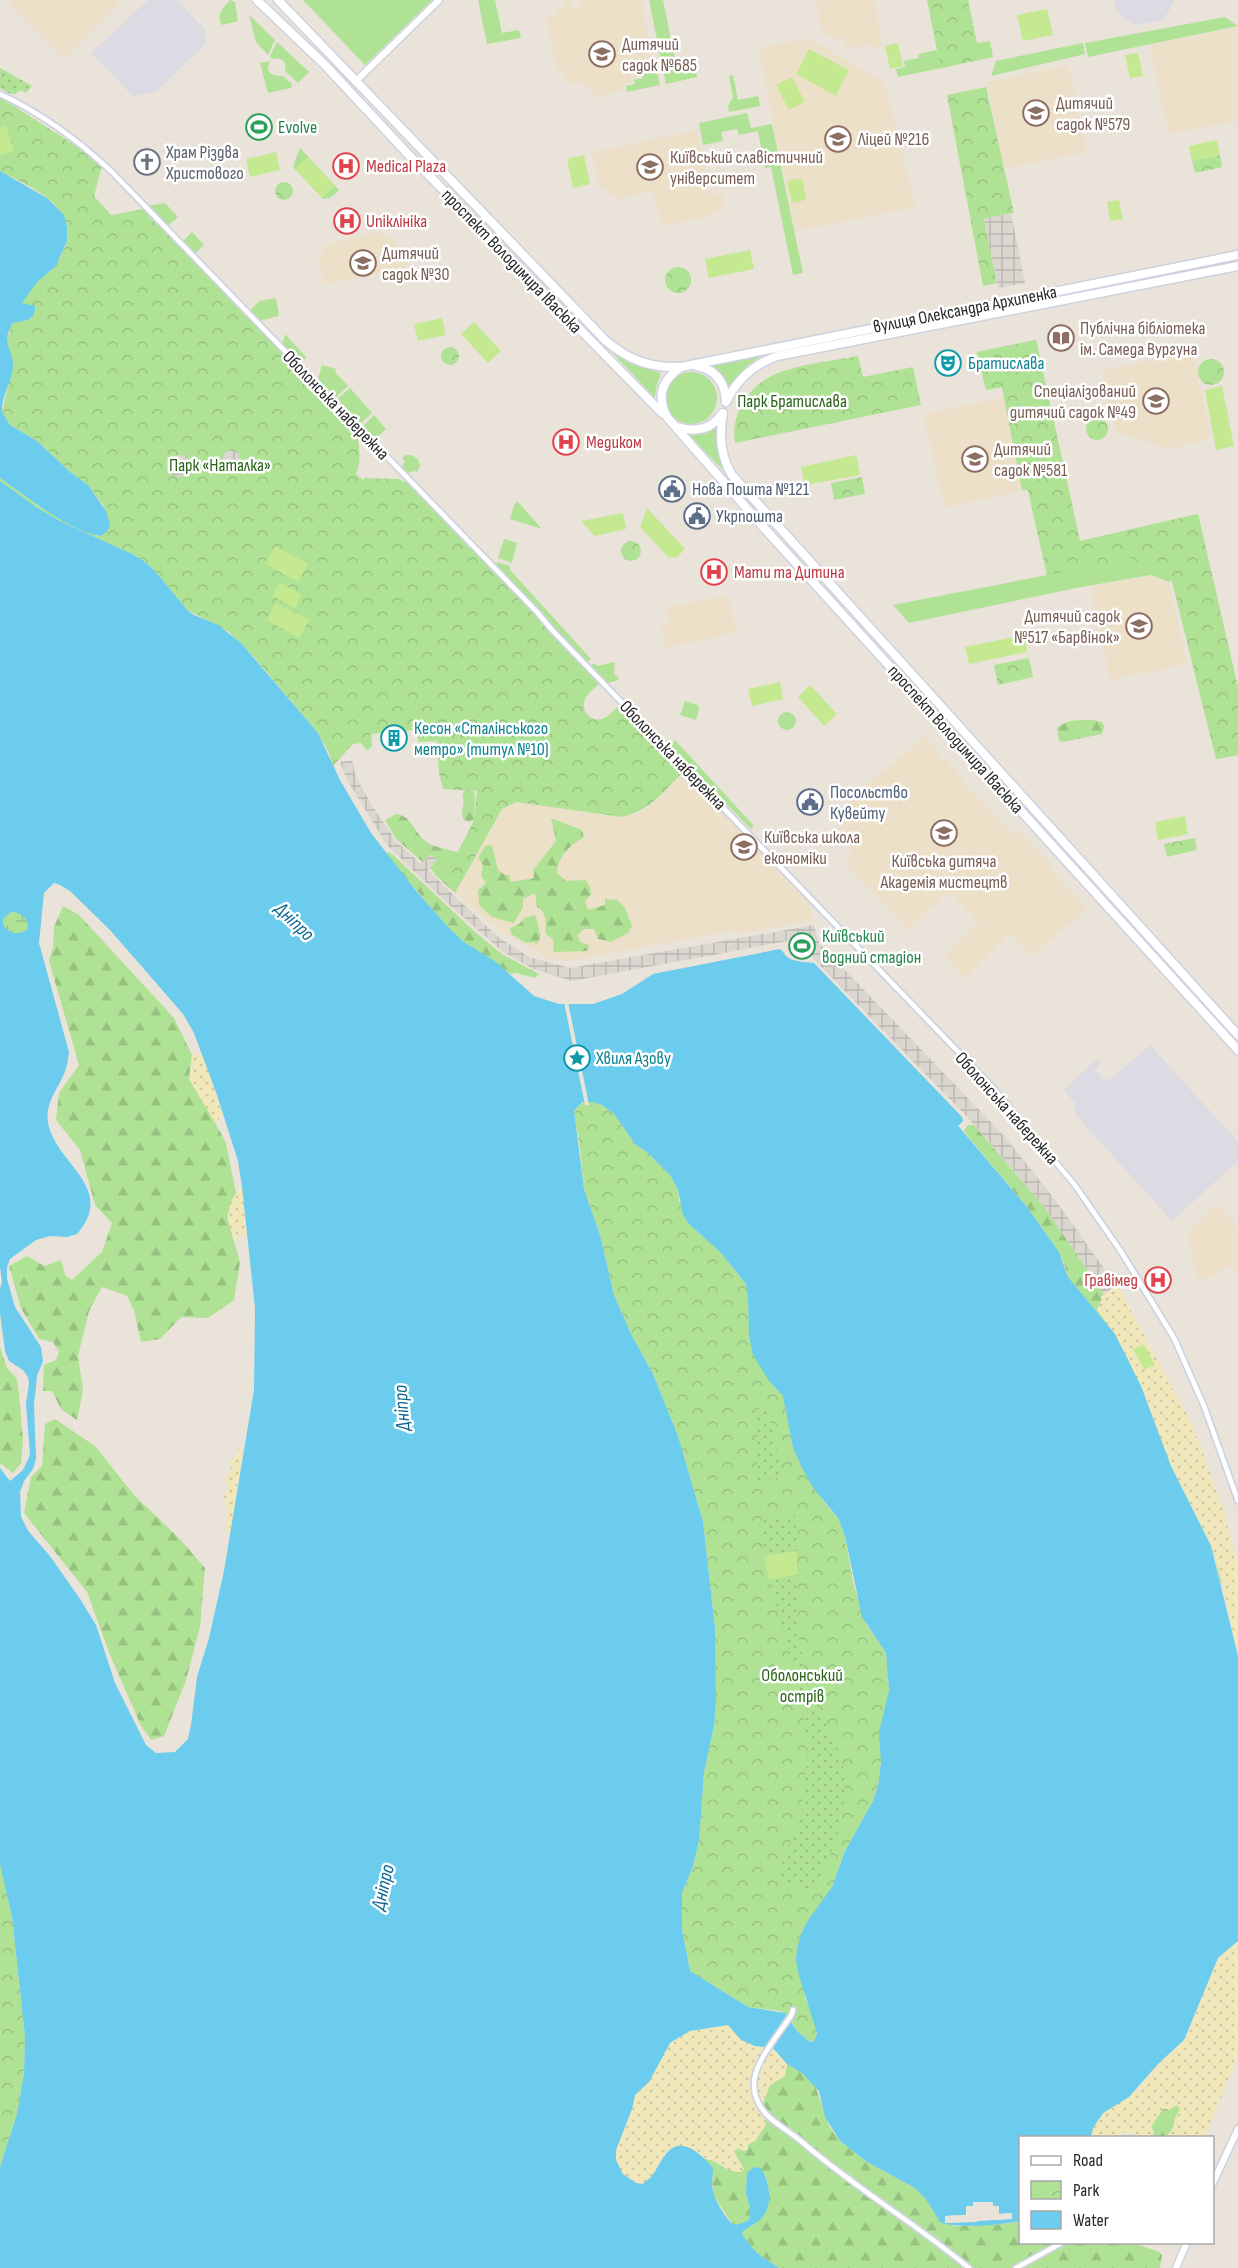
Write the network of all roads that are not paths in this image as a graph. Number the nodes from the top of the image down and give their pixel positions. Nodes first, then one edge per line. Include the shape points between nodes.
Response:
1 (257, 0) edge
2 (278, 0) edge
3 (439, 0) edge
4 (355, 82) junction
5 (0, 94) edge
6 (416, 145) junction
7 (407, 153) junction
8 (1238, 255) edge
9 (1238, 266) edge
10 (692, 364) junction
11 (681, 367) junction
12 (726, 402) junction
13 (723, 413) junction
14 (667, 417) junction
15 (676, 427) junction
16 (933, 698) junction
17 (925, 704) junction
18 (1238, 1035) edge
19 (1238, 1050) edge
20 (1238, 1501) edge
21 (793, 2012) dead end
22 (1238, 2129) edge
23 (1214, 2179) edge
24 (1059, 2244) edge
25 (1186, 2244) edge
26 (969, 2268) edge
27 (1016, 2268) edge
28 (1176, 2268) edge

1 - 7 main road, проспект Володимира Івасюка via 325,65
2 - 4 main road, проспект Володимира Івасюка
3 - 4 street
4 - 6 main road, проспект Володимира Івасюка
5 - 20 street, Оболонська набережна via 54,125 112,172 994,1089 1074,1184 1174,1338 1204,1406
6 - 7 main road
6 - 11 main road, проспект Володимира Івасюка via 606,341 641,363
7 - 14 main road, проспект Володимира Івасюка
8 - 10 main road, вулиця Олександра Архипенка
9 - 12 main road, вулиця Олександра Архипенка via 777,356 751,370 733,388
10 - 11 main road
10 - 12 main road via 721,380
11 - 14 main road via 662,389 660,398
12 - 13 main road
13 - 15 main road via 717,421 698,430
13 - 16 main road, проспект Володимира Івасюка via 720,441 732,476
14 - 15 main road
15 - 17 main road, проспект Володимира Івасюка
16 - 17 main road
16 - 18 main road, проспект Володимира Івасюка
17 - 19 main road, проспект Володимира Івасюка
21 - 26 street via 759,2063 754,2080 760,2106 841,2176 938,2242
22 - 23 street
24 - 27 street
25 - 28 street

